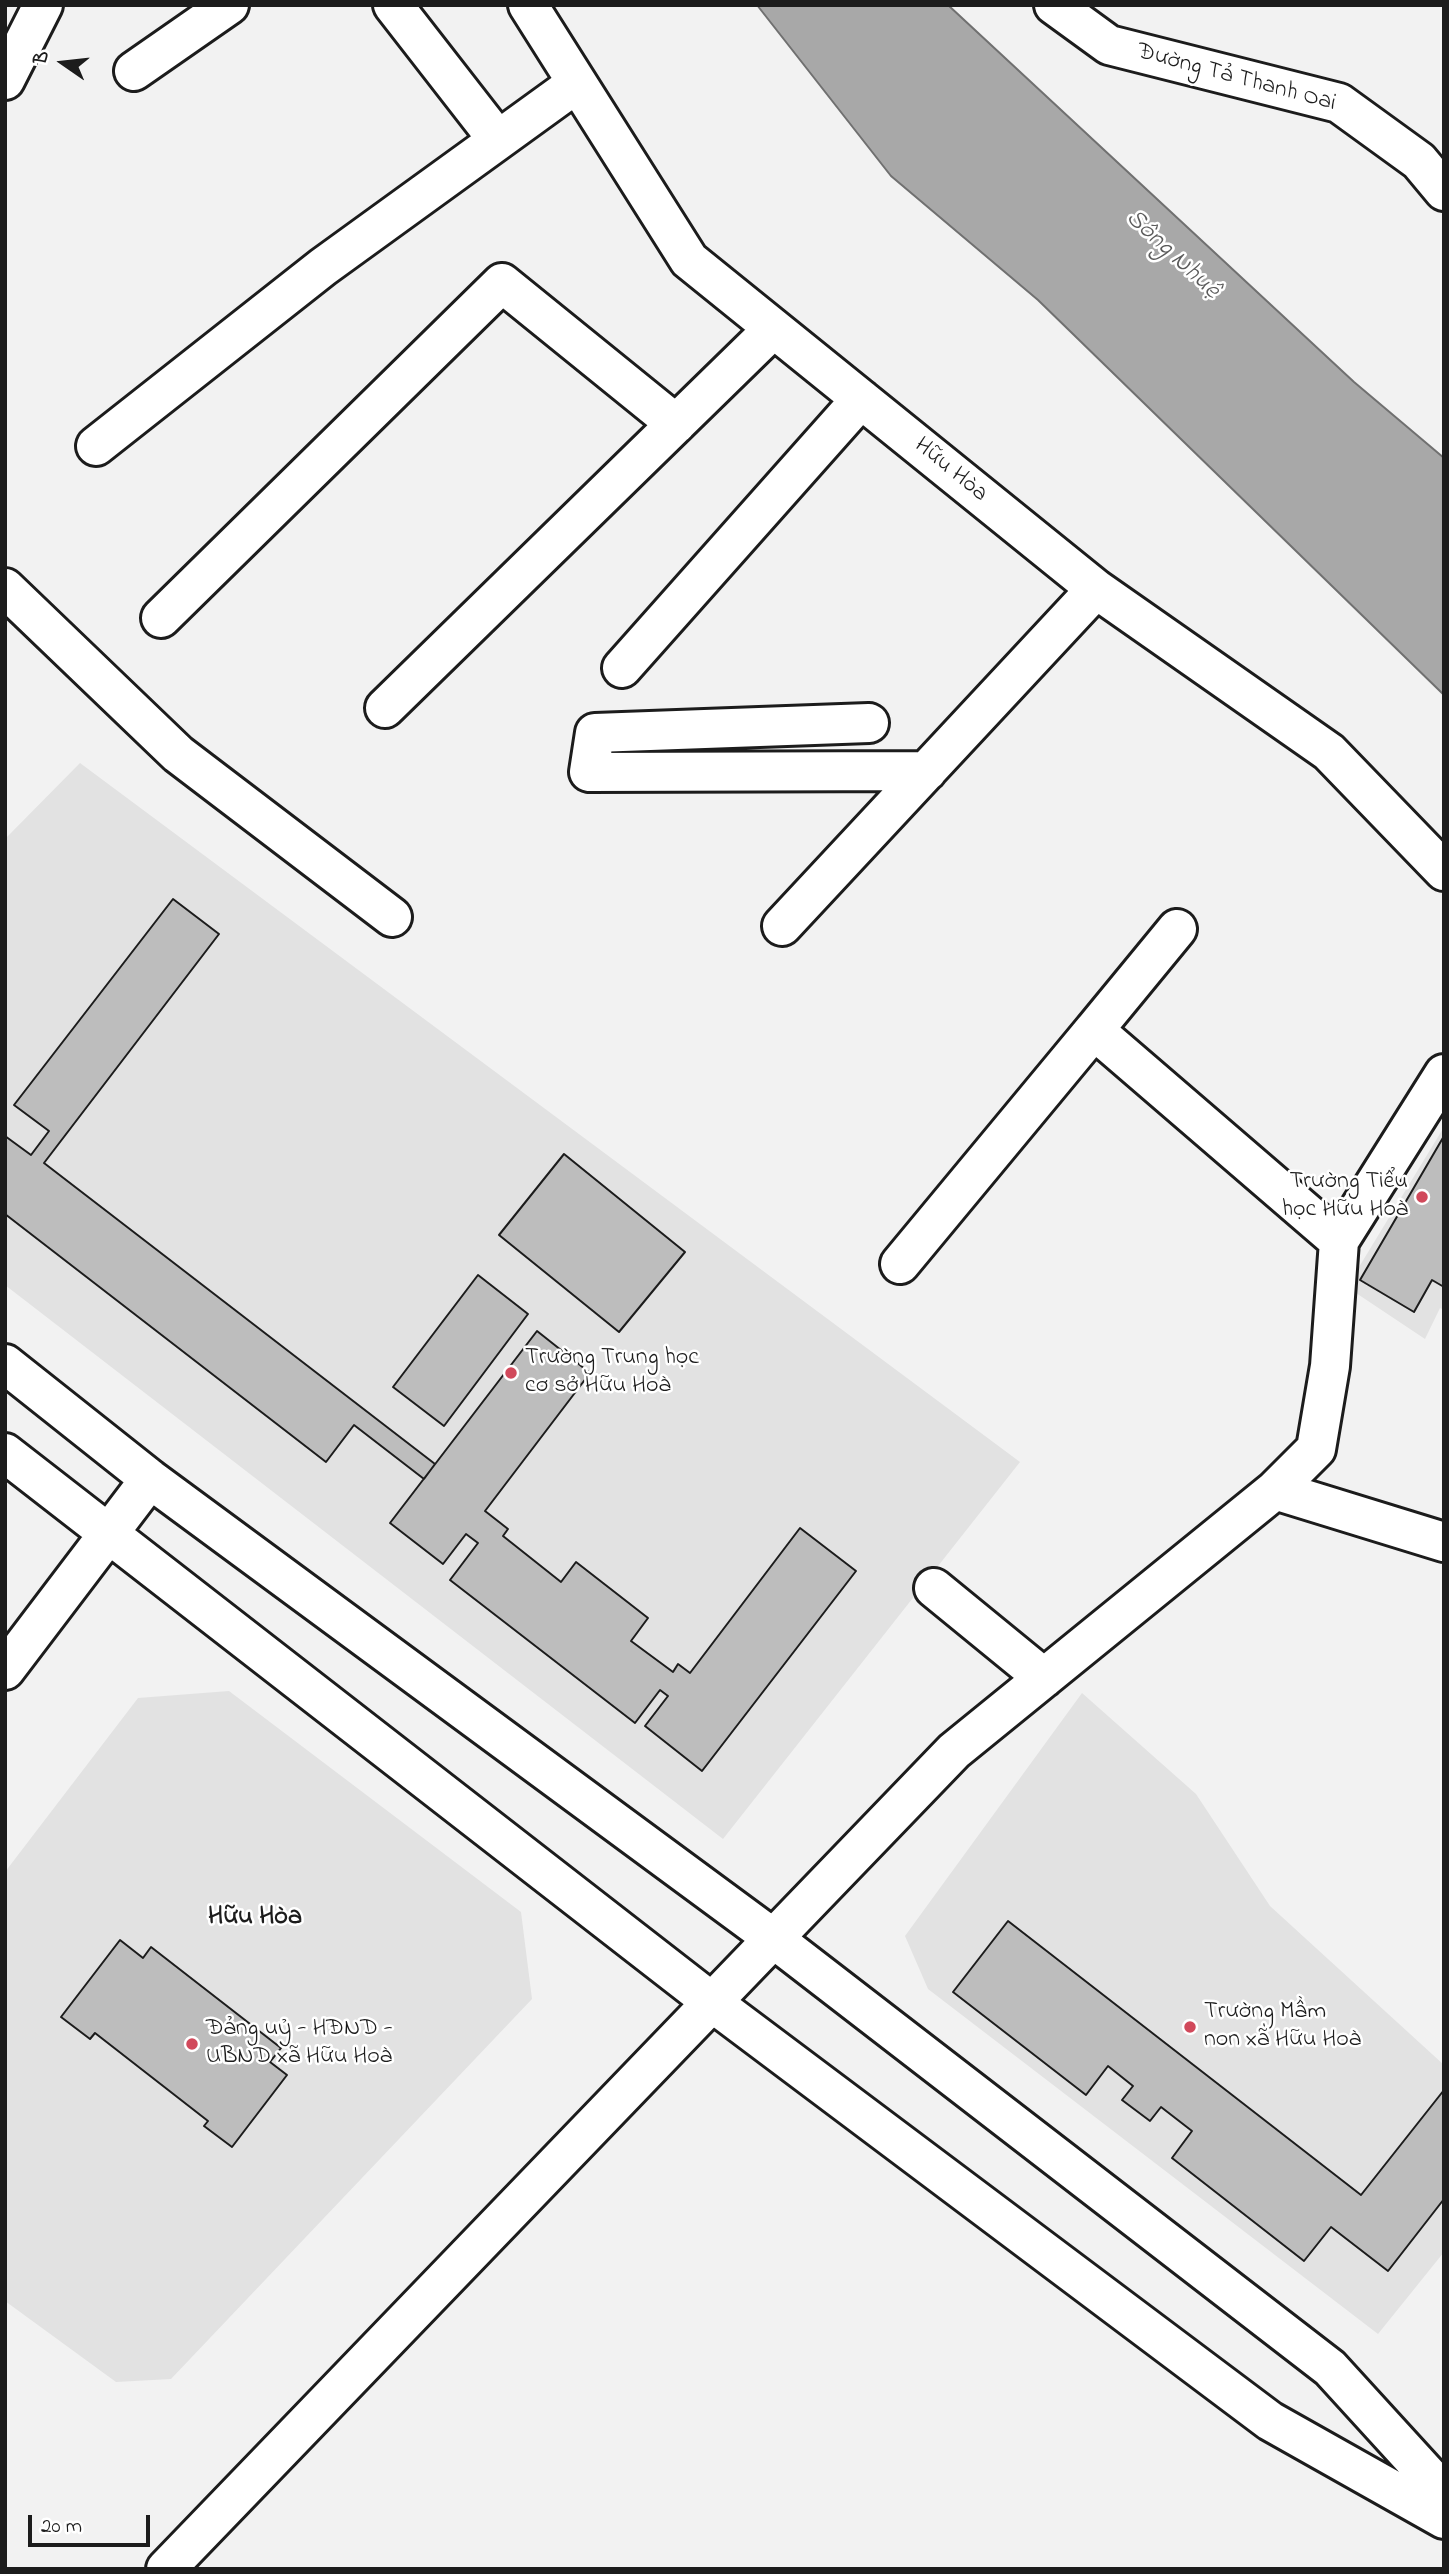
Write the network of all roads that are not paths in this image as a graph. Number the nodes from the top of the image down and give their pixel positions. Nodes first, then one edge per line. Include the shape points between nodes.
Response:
1 (43, 5) edge
2 (229, 5) edge
3 (393, 5) edge
4 (528, 5) edge
5 (1054, 5) edge
6 (134, 71) dead end
7 (5, 79) edge
8 (577, 83) junction
9 (498, 140) junction
10 (1431, 154) edge
11 (1444, 191) edge
12 (774, 329) junction
13 (861, 399) junction
14 (676, 424) junction
15 (96, 446) dead end
16 (5, 588) edge
17 (1096, 589) junction
18 (161, 618) dead end
19 (622, 668) dead end
20 (385, 708) dead end
21 (869, 723) dead end
22 (927, 771) junction
23 (1444, 871) edge
24 (392, 917) dead end
25 (782, 926) dead end
26 (1177, 929) dead end
27 (1094, 1030) junction
28 (1444, 1074) edge
29 (1339, 1241) junction
30 (900, 1264) dead end
31 (5, 1364) edge
32 (5, 1453) edge
33 (150, 1479) junction
34 (1275, 1490) junction
35 (108, 1535) junction
36 (1444, 1542) edge
37 (934, 1588) dead end
38 (5, 1671) edge
39 (1044, 1678) junction
40 (774, 1939) junction
41 (713, 2003) junction
42 (1444, 2493) edge
43 (1444, 2519) edge
44 (166, 2569) edge

1 - 7 street
2 - 6 street
3 - 9 street
4 - 8 street, Hữu Hòa
5 - 10 street, Đường Tả Thanh Oai via 1109,45 1339,103
8 - 9 street
8 - 12 street, Hữu Hòa via 689,260
9 - 15 street via 323,267
10 - 11 street, Đường Tả Thanh Oai
12 - 13 street, Hữu Hòa
12 - 14 street
13 - 17 street, Hữu Hòa
13 - 19 street
14 - 18 street via 502,283
14 - 20 street
16 - 24 street via 177,754
17 - 22 street
17 - 23 street, Hữu Hòa via 1329,752
21 - 22 street via 595,733 589,772
22 - 25 street
26 - 27 street
27 - 29 street
27 - 30 street
28 - 29 street
29 - 34 street via 1330,1366 1316,1449
31 - 33 street
32 - 35 street
33 - 35 street
33 - 40 street
34 - 36 street
34 - 39 street
35 - 38 street
35 - 41 street
37 - 39 street
39 - 40 street via 954,1751
40 - 41 street
40 - 42 street via 1330,2368
41 - 43 street via 1270,2421
41 - 44 street

